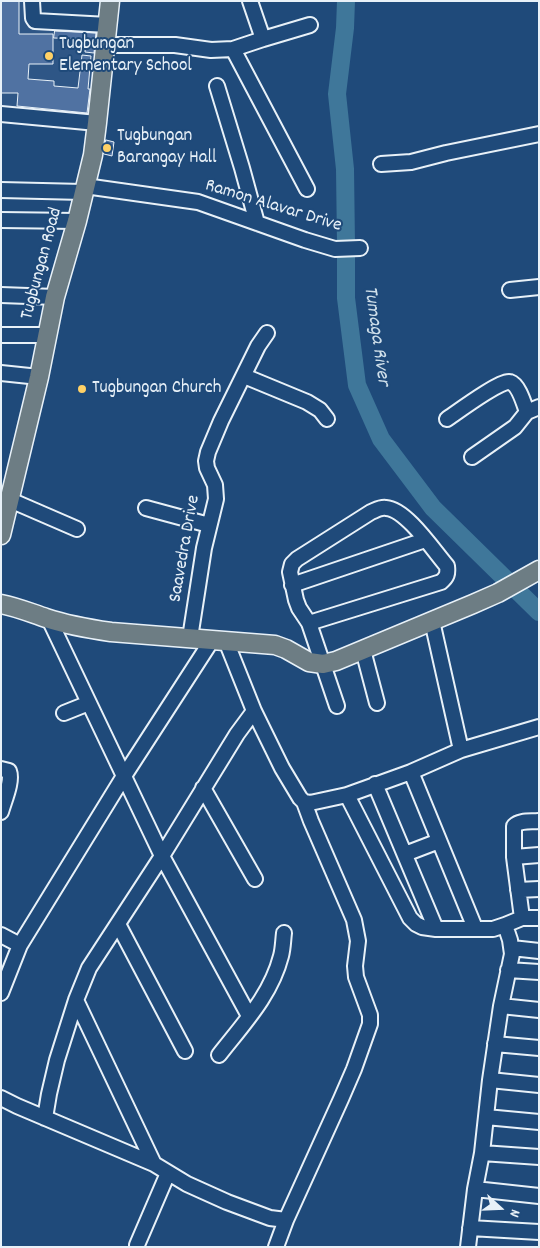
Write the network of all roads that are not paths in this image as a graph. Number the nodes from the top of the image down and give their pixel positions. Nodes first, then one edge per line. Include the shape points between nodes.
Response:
1 (32, 1) edge
2 (110, 1) edge
3 (250, 1) edge
4 (108, 24) junction
5 (310, 25) dead end
6 (263, 39) junction
7 (106, 45) junction
8 (233, 49) junction
9 (217, 86) dead end
10 (1, 114) edge
11 (98, 123) junction
12 (539, 134) edge
13 (381, 164) dead end
14 (84, 189) junction
15 (307, 189) dead end
16 (1, 190) edge
17 (1, 220) edge
18 (77, 221) junction
19 (257, 223) junction
20 (360, 248) dead end
21 (539, 287) edge
22 (510, 290) dead end
23 (1, 295) edge
24 (55, 297) junction
25 (266, 333) dead end
26 (1, 335) edge
27 (47, 335) junction
28 (1, 373) edge
29 (244, 376) junction
30 (39, 377) junction
31 (533, 410) edge
32 (328, 419) dead end
33 (447, 419) dead end
34 (472, 457) dead end
35 (8, 490) edge
36 (146, 508) dead end
37 (209, 525) junction
38 (77, 529) dead end
39 (1, 535) edge
40 (425, 540) junction
41 (537, 571) edge
42 (292, 585) junction
43 (1, 604) edge
44 (49, 619) junction
45 (432, 621) junction
46 (308, 623) junction
47 (190, 638) junction
48 (219, 640) junction
49 (363, 650) junction
50 (323, 664) junction
51 (377, 702) dead end
52 (90, 703) junction
53 (337, 706) dead end
54 (254, 711) junction
55 (64, 713) dead end
56 (539, 727) edge
57 (461, 750) junction
58 (1, 769) edge
59 (411, 772) junction
60 (124, 776) junction
61 (375, 784) junction
62 (203, 788) junction
63 (4, 793) edge
64 (346, 795) junction
65 (304, 802) junction
66 (1, 812) edge
67 (539, 821) edge
68 (439, 841) junction
69 (405, 854) junction
70 (539, 855) edge
71 (162, 856) junction
72 (514, 857) junction
73 (255, 879) dead end
74 (539, 889) edge
75 (518, 890) junction
76 (522, 918) junction
77 (539, 918) edge
78 (118, 924) junction
79 (505, 925) junction
80 (475, 928) junction
81 (436, 929) junction
82 (284, 933) dead end
83 (1, 935) edge
84 (20, 945) junction
85 (512, 948) junction
86 (539, 950) edge
87 (508, 970) junction
88 (539, 972) edge
89 (1, 993) edge
90 (76, 1000) junction
91 (501, 1006) junction
92 (539, 1010) edge
93 (249, 1016) junction
94 (495, 1044) junction
95 (539, 1048) edge
96 (185, 1051) dead end
97 (219, 1054) dead end
98 (490, 1080) junction
99 (539, 1085) edge
100 (1, 1098) edge
101 (486, 1117) junction
102 (45, 1118) junction
103 (539, 1122) edge
104 (482, 1153) junction
105 (539, 1157) edge
106 (154, 1164) junction
107 (168, 1173) junction
108 (475, 1189) junction
109 (539, 1196) edge
110 (286, 1220) junction
111 (470, 1228) junction
112 (539, 1232) edge
113 (137, 1245) dead end
114 (276, 1247) edge
115 (468, 1247) edge

1 - 4 street via 32,18 35,21
2 - 4 main road, Tugbungan Road
3 - 6 street
4 - 7 main road, Tugbungan Road
5 - 6 street
6 - 8 street
7 - 8 street
7 - 11 main road, Tugbungan Road
8 - 15 street
9 - 19 street
10 - 11 street
11 - 14 main road, Tugbungan Road
12 - 13 street via 411,162
14 - 16 street, Ramon Alavar Drive
14 - 18 main road, Tugbungan Road
14 - 19 street, Ramon Alavar Drive via 198,202
17 - 18 street
18 - 24 main road, Tugbungan Road
19 - 20 street, Ramon Alavar Drive via 335,249
21 - 22 street
23 - 24 street
24 - 27 main road, Tugbungan Road
25 - 29 street, Saavedra Drive
26 - 27 street
27 - 30 main road, Tugbungan Road
28 - 30 street
29 - 32 street via 307,402
29 - 37 street, Saavedra Drive via 208,452 207,468 216,492
30 - 35 main road, Tugbungan Road
31 - 33 street via 515,385 507,381
31 - 34 street
35 - 38 street
35 - 39 main road, Tugbungan Road
36 - 37 street
37 - 47 street, Saavedra Drive
40 - 42 street
40 - 42 street via 406,517 396,511 379,508 297,559 290,572
40 - 46 street via 447,566 448,573 441,582
41 - 45 main road via 498,593
42 - 46 street
43 - 44 main road
44 - 47 main road via 112,632
44 - 52 street
45 - 49 main road
45 - 57 street
46 - 50 street
47 - 48 main road
48 - 50 main road via 275,645 309,662
48 - 54 street
48 - 60 street
49 - 50 main road
49 - 51 street
50 - 53 street
52 - 55 street
52 - 60 street
54 - 62 street
54 - 65 street via 282,768
56 - 57 street
57 - 59 street
58 - 63 street via 10,772
59 - 61 street
59 - 68 street
60 - 71 street
60 - 84 street
61 - 64 street
61 - 69 street
62 - 71 street
62 - 73 street
63 - 66 street
64 - 65 street
64 - 81 street via 410,918 422,927
65 - 110 street via 354,920 358,941 356,977 370,1015 370,1024
67 - 72 street via 521,822 514,826
68 - 69 street
68 - 80 street
69 - 81 street
70 - 72 street
71 - 78 street
71 - 93 street
72 - 75 street
74 - 75 street
75 - 76 street
76 - 77 street
76 - 79 street
78 - 90 street via 89,968
78 - 96 street
79 - 80 street via 494,929
79 - 85 street
80 - 81 street
82 - 93 street via 276,974 264,998
83 - 84 street
84 - 89 street
85 - 86 street
85 - 87 street
87 - 88 street
87 - 91 street
90 - 102 street via 57,1060
90 - 106 street
91 - 92 street
91 - 94 street
93 - 97 street
94 - 95 street
94 - 98 street
98 - 99 street
98 - 101 street
100 - 102 street
101 - 103 street
101 - 104 street
102 - 106 street
104 - 105 street
104 - 108 street
106 - 107 street
107 - 110 street via 227,1202 270,1218
107 - 113 street
108 - 109 street
108 - 111 street
110 - 114 street
111 - 112 street
111 - 115 street

